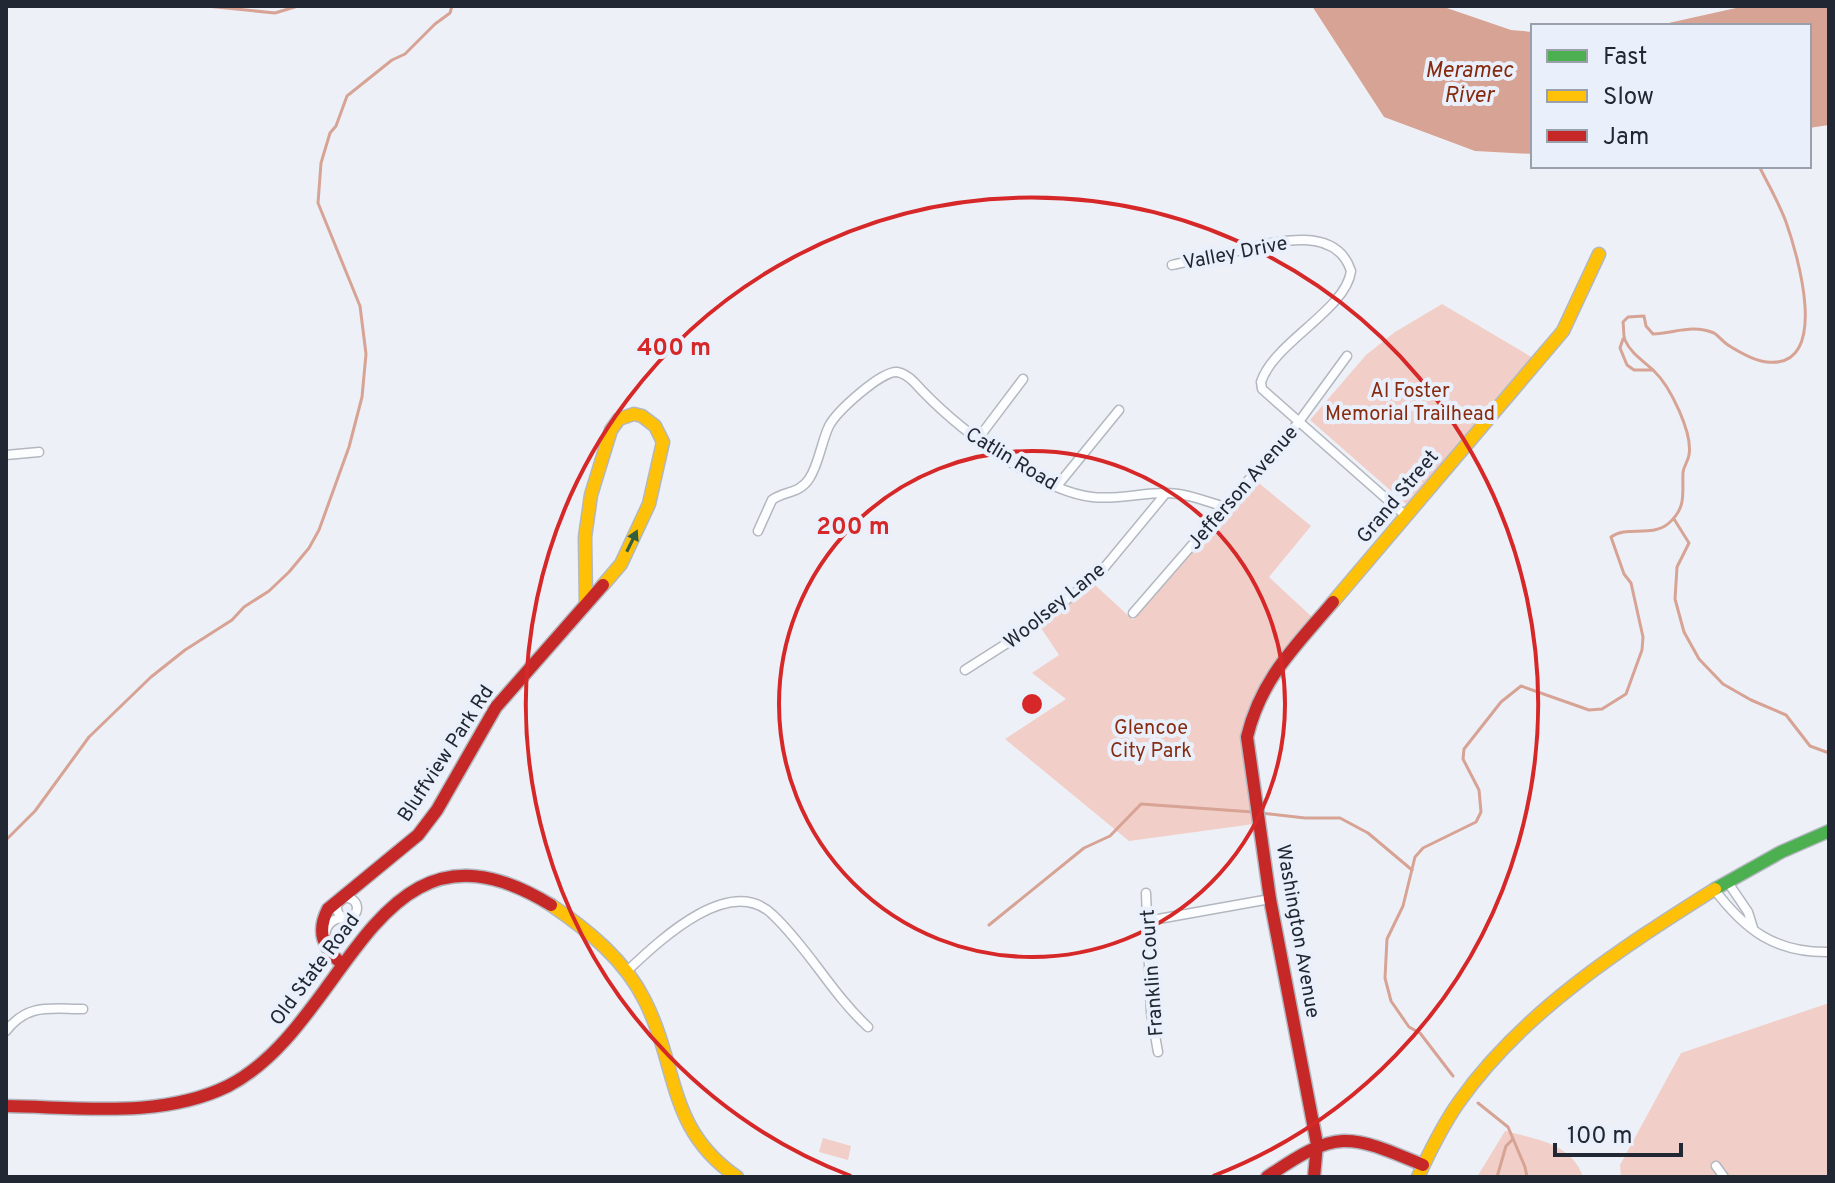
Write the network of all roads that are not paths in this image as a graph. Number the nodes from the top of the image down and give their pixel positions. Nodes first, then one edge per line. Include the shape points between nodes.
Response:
1 (1599, 254) dead end
2 (1172, 265) dead end
3 (1347, 356) dead end
4 (1023, 379) dead end
5 (1119, 410) dead end
6 (1298, 423) junction
7 (977, 440) junction
8 (39, 452) dead end
9 (6, 455) edge
10 (1057, 486) junction
11 (1166, 493) junction
12 (1225, 507) junction
13 (1406, 516) junction
14 (758, 531) dead end
15 (587, 574) junction
16 (609, 580) junction
17 (586, 603) junction
18 (1133, 613) dead end
19 (965, 670) dead end
20 (1249, 723) joint
21 (1829, 831) edge
22 (362, 881) junction
23 (1727, 881) junction
24 (1714, 889) junction
25 (1146, 893) dead end
26 (1270, 899) junction
27 (357, 905) junction
28 (344, 918) junction
29 (1147, 921) junction
30 (1753, 929) junction
31 (1829, 952) edge
32 (337, 961) junction
33 (627, 971) junction
34 (83, 1009) dead end
35 (868, 1027) dead end
36 (6, 1031) edge
37 (1158, 1052) dead end
38 (6, 1106) edge
39 (1317, 1144) junction
40 (1716, 1166) dead end
41 (1420, 1171) edge
42 (737, 1177) edge
43 (1267, 1177) edge
44 (1314, 1177) edge
45 (1724, 1177) edge

1 - 13 street, Grand Street via 1563,331
2 - 6 street, Valley Drive via 1284,239 1323,244 1343,254 1351,271 1346,291 1279,355 1261,382
3 - 6 street, Jefferson Avenue
4 - 7 street
5 - 10 street
6 - 12 street, Jefferson Avenue
6 - 13 street
7 - 10 street, Catlin Road
7 - 14 street, Catlin Road via 905,374 891,373 835,416 809,479 797,491 772,500
8 - 9 street
10 - 11 street, Catlin Road via 1103,498
11 - 12 street, Catlin Road
11 - 19 street, Woolsey Lane via 1099,574 1028,630
12 - 18 street, Jefferson Avenue
13 - 20 street, Grand Street via 1272,674
15 - 16 street
16 -> 15 street, Bluffview Park Rd via 649,504 663,442 653,421 635,414 613,423 605,445 586,518
15 - 17 street, Bluffview Park Rd
16 - 17 street, Bluffview Park Rd
17 - 22 street, Bluffview Park Rd via 496,707 418,835
20 - 26 street, Washington Avenue
21 - 23 street
22 - 27 street
22 - 32 street, Bluffview Park Rd via 324,915 320,938
23 - 24 street
23 - 30 street
24 - 30 street via 1737,919
24 - 41 street via 1536,1015 1480,1073
25 - 29 street, Franklin Court
26 - 29 street
26 - 39 street, Washington Avenue
27 - 28 street via 354,916
27 - 28 street via 351,898 341,899 337,908
28 - 32 street via 333,920 326,931
29 - 37 street, Franklin Court
30 - 31 street via 1791,949
32 - 33 street, Old State Road via 397,901 429,880 459,874 497,878 538,897
32 - 38 street, Old State Road via 298,1027 273,1053 210,1093 149,1105
33 - 35 street via 703,912 728,903 751,903 773,914
33 - 42 street, Old State Road via 651,1014 697,1144
34 - 36 street via 31,1011
39 - 41 street via 1358,1139
39 - 43 street
39 - 44 street, Washington Avenue
40 - 45 street

